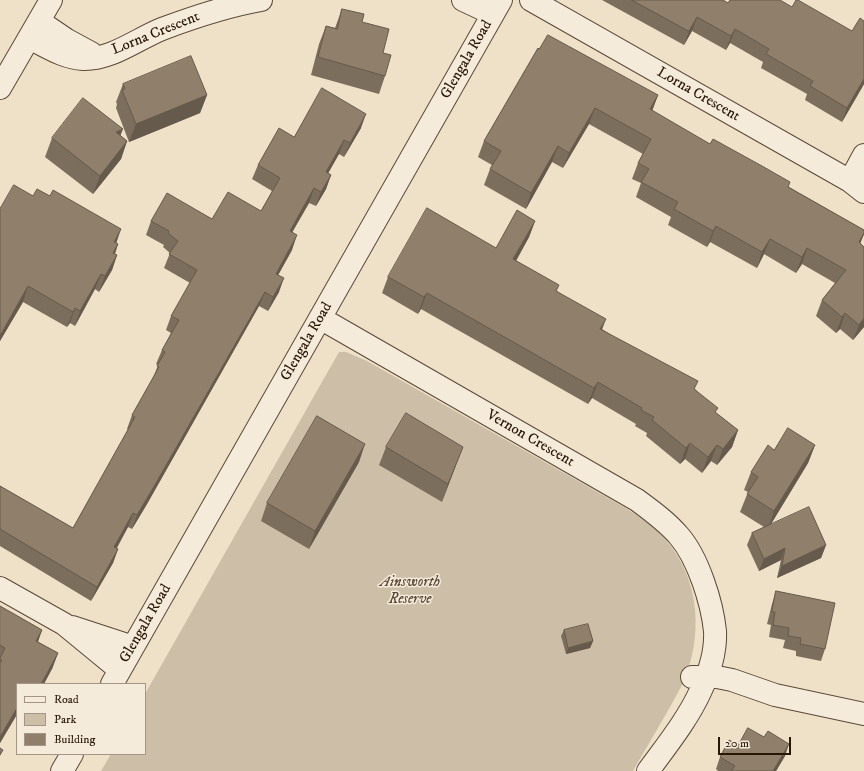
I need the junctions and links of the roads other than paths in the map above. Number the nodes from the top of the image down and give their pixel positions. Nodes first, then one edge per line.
1 (51, 0) edge
2 (261, 0) edge
3 (464, 0) edge
4 (531, 0) edge
5 (497, 7) edge
6 (34, 30) junction
7 (0, 88) edge
8 (864, 155) edge
9 (857, 186) edge
10 (320, 318) junction
11 (0, 588) edge
12 (64, 624) junction
13 (133, 647) junction
14 (116, 677) edge
15 (701, 679) junction
16 (864, 714) edge
17 (71, 755) edge
18 (62, 771) edge
19 (648, 771) edge

1 - 6 street
2 - 6 street, Lorna Crescent
3 - 5 street
4 - 9 street, Lorna Crescent
5 - 10 street, Glengala Road
6 - 7 street
8 - 9 street
10 - 13 street, Glengala Road
10 - 15 street, Vernon Crescent
11 - 12 street
12 - 13 street
12 - 14 street
13 - 14 street, Glengala Road
15 - 16 street
15 - 19 street, Vernon Crescent
17 - 18 street

